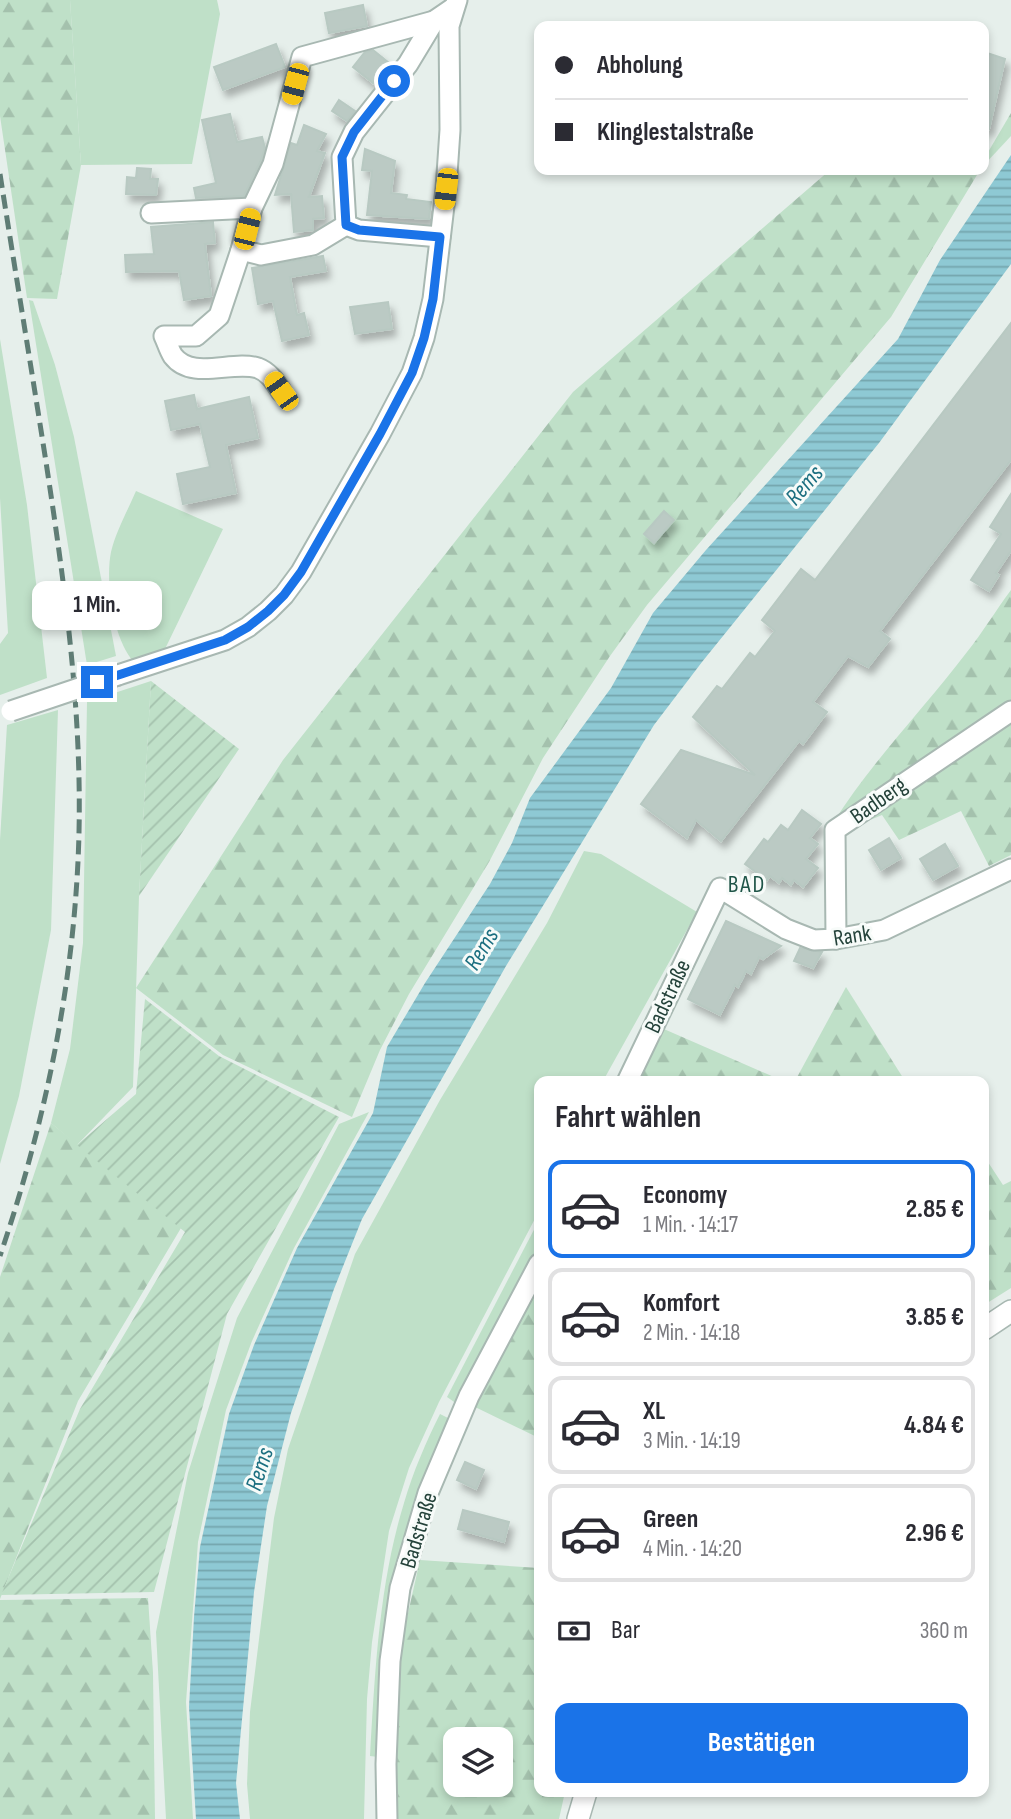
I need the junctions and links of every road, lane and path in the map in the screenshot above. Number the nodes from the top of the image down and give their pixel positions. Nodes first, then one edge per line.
1 (455, 4) edge
2 (434, 21) junction
3 (252, 208) junction
4 (151, 213) dead end
5 (346, 225) junction
6 (440, 237) junction
7 (242, 250) junction
8 (281, 391) dead end
9 (1011, 711) edge
10 (6, 714) edge
11 (1011, 869) edge
12 (708, 911) joint
13 (836, 939) junction
14 (630, 1076) edge
15 (534, 1273) edge
16 (1011, 1311) edge
17 (989, 1326) edge
18 (585, 1797) edge
19 (387, 1819) edge
20 (578, 1819) edge

1 - 2 street
1 - 6 street
2 - 3 street
2 - 5 street
3 - 4 street
3 - 7 street
5 - 6 street
5 - 7 street
6 - 10 street, bridge
7 - 8 street
9 - 13 street, Badberg
11 - 13 street, Rank
12 - 13 street, Rank
12 - 14 street, Badstraße
15 - 19 street, Badstraße
16 - 17 street
18 - 20 street

